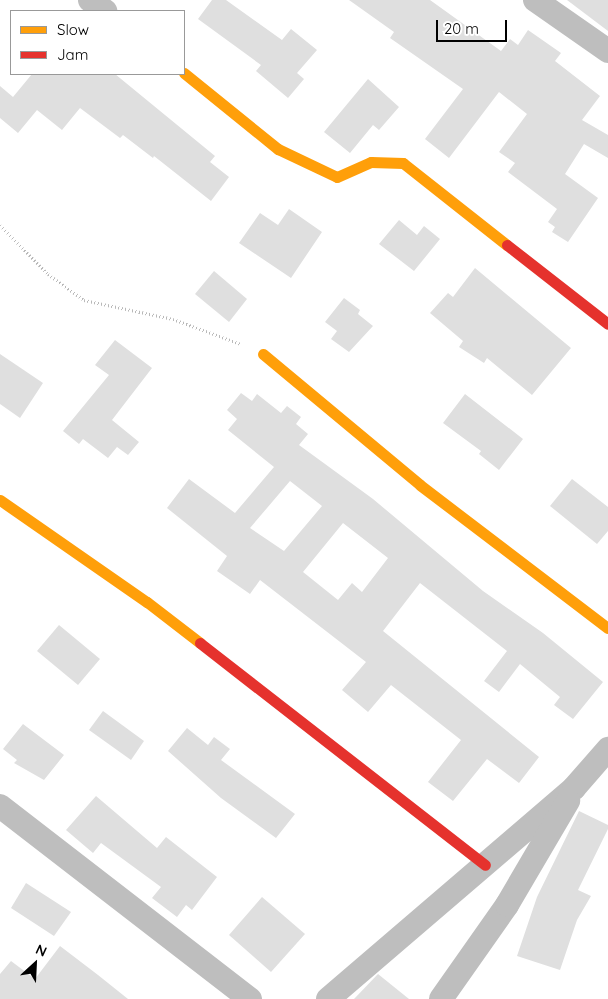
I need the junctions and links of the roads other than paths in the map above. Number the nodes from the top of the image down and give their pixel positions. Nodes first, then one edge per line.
1 (90, 0) edge
2 (535, 0) edge
3 (104, 10) edge
4 (608, 51) edge
5 (185, 75) edge
6 (608, 324) edge
7 (262, 354) road end
8 (0, 500) edge
9 (608, 628) edge
10 (608, 750) edge
11 (574, 788) junction
12 (0, 806) edge
13 (485, 866) junction
14 (250, 999) edge
15 (328, 999) edge
16 (441, 999) edge

1 - 3 street
2 - 4 street
5 - 6 street
7 - 9 street
8 - 13 street
10 - 11 street
11 - 13 street
11 - 16 street
12 - 14 street
13 - 15 street

